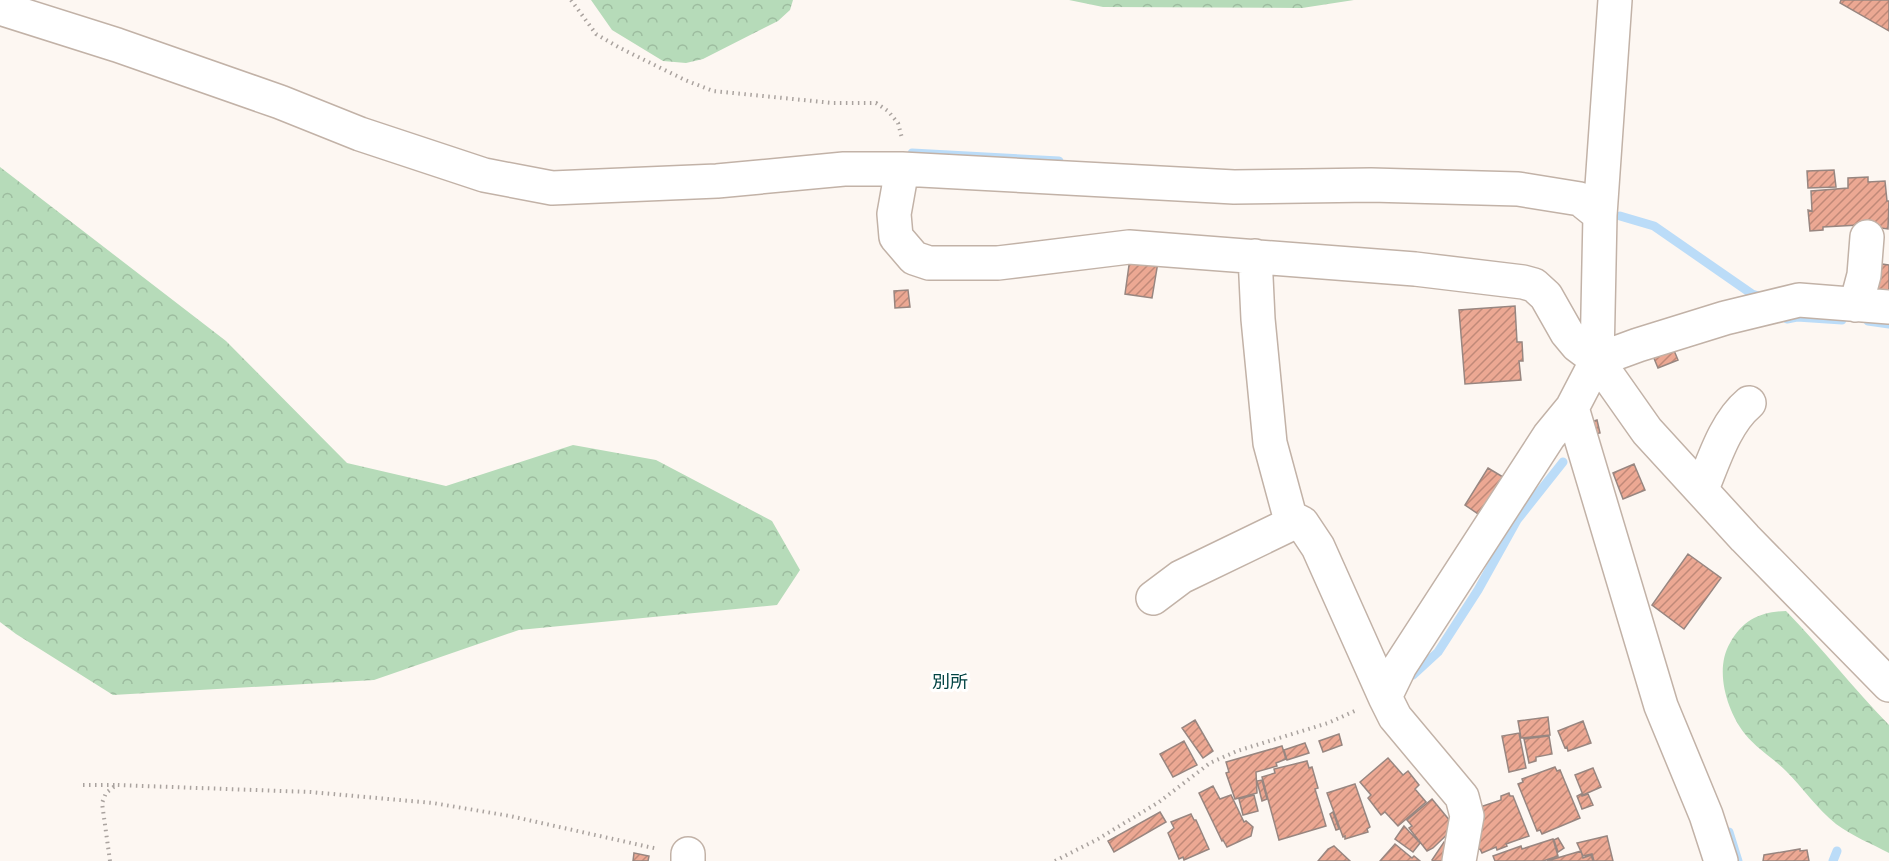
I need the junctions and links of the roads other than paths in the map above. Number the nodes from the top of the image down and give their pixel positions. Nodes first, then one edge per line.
1 (1615, 0) edge
2 (0, 8) edge
3 (902, 169) junction
4 (1600, 215) junction
5 (1867, 237) dead end
6 (1255, 256) junction
7 (1856, 304) junction
8 (1889, 307) edge
9 (1597, 360) junction
10 (1749, 403) dead end
11 (1572, 408) junction
12 (1702, 489) junction
13 (1297, 521) junction
14 (1153, 598) dead end
15 (1889, 685) edge
16 (1390, 707) junction
17 (1459, 861) edge
18 (1720, 861) edge

1 - 4 street
2 - 3 street
3 - 4 street
3 - 6 street
4 - 9 street
5 - 7 street
6 - 9 street
6 - 13 street
7 - 8 street
7 - 9 street
9 - 11 street
9 - 12 street
10 - 12 street
11 - 16 street
11 - 18 street
12 - 15 street
13 - 14 street
13 - 16 street
16 - 17 street

